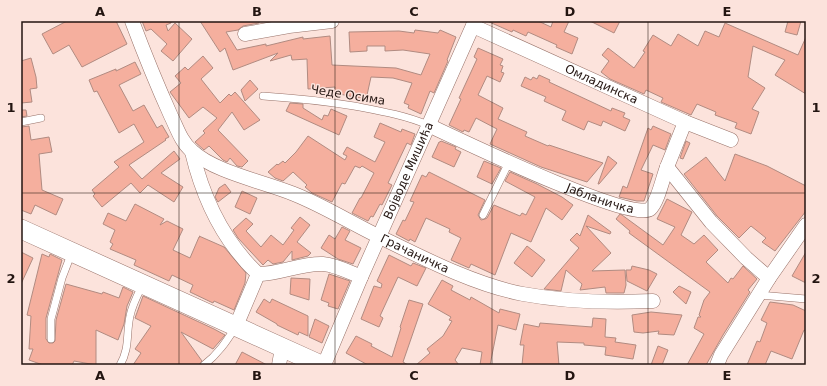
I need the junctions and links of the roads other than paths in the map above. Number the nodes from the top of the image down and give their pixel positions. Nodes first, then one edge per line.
1 (132, 21) edge
2 (332, 21) edge
3 (474, 23) edge
4 (245, 34) dead end
5 (262, 96) dead end
6 (41, 118) dead end
7 (21, 122) edge
8 (685, 122) junction
9 (428, 125) junction
10 (731, 140) dead end
11 (192, 152) junction
12 (509, 162) junction
13 (667, 167) junction
14 (483, 215) dead end
15 (806, 225) edge
16 (21, 229) edge
17 (379, 237) junction
18 (72, 252) junction
19 (258, 274) junction
20 (361, 277) junction
21 (769, 278) junction
22 (143, 284) junction
23 (759, 295) junction
24 (806, 299) edge
25 (653, 300) dead end
26 (236, 326) junction
27 (51, 339) dead end
28 (280, 356) edge
29 (120, 365) edge
30 (204, 365) edge
31 (321, 365) edge
32 (324, 365) edge
33 (718, 365) edge

1 - 11 street, Грачаничка
2 - 4 street
3 - 8 street, Омладинска
3 - 9 street, Војводе Мишића
5 - 9 lane, Чеде Осима
6 - 7 lane
8 - 10 street, Омладинска
8 - 13 street, Јабланичка
9 - 12 street, Јабланичка
9 - 17 street, Војводе Мишића
11 - 17 street, Грачаничка
11 - 19 street, Грачаничка
12 - 13 street, Јабланичка
12 - 14 lane
13 - 21 street
15 - 21 street
16 - 18 main road
17 - 20 street, Војводе Мишића
17 - 25 street, Грачаничка
18 - 22 main road
18 - 27 lane
19 - 20 street
19 - 26 street
20 - 32 street, Војводе Мишића
21 - 23 street
22 - 26 main road
22 - 29 lane
23 - 24 lane
23 - 33 street
26 - 28 main road
26 - 30 lane
28 - 31 main road

